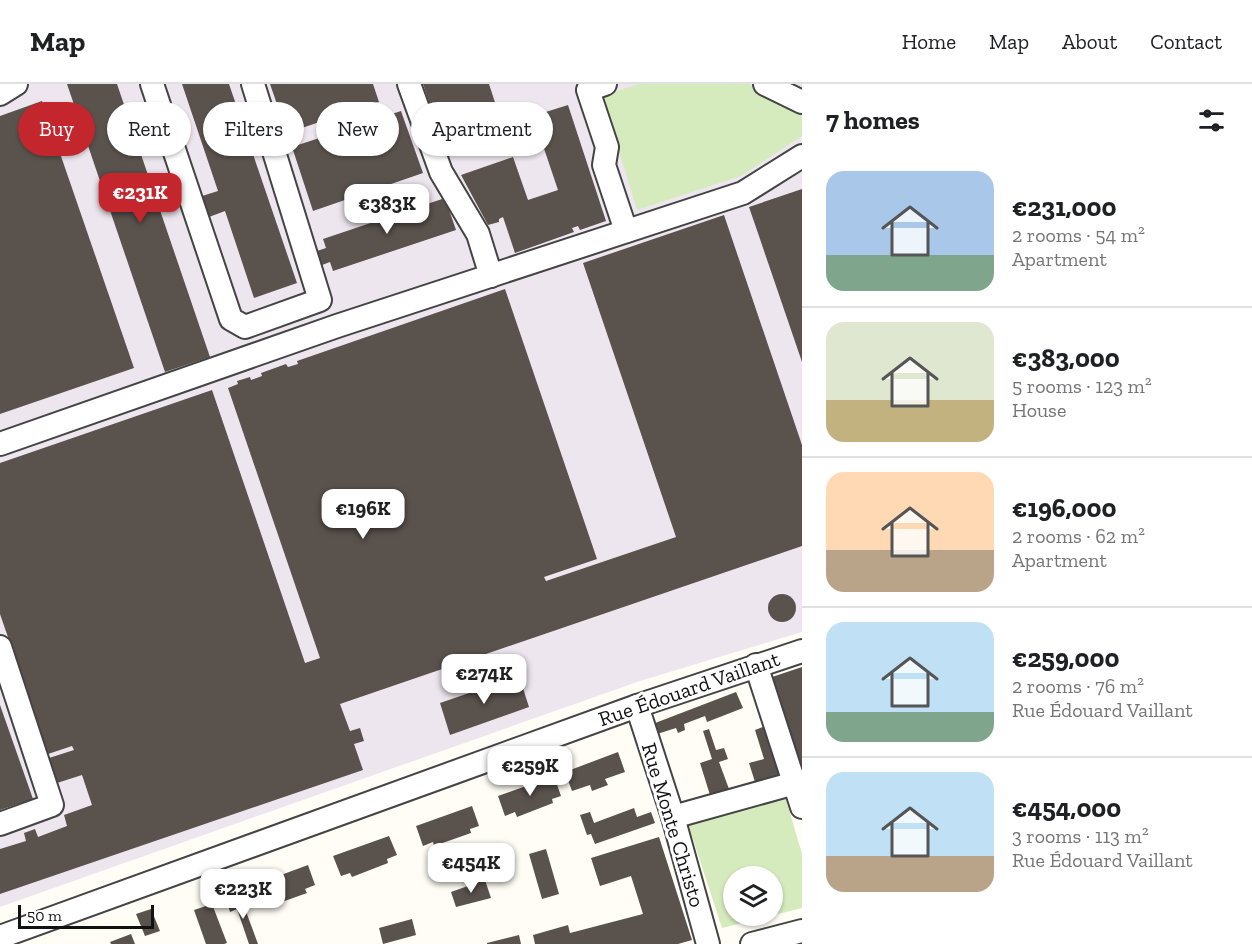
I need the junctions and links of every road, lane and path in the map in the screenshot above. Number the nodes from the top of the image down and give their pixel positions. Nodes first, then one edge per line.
1 (16, 84) edge
2 (152, 84) edge
3 (253, 84) edge
4 (409, 84) edge
5 (605, 84) edge
6 (765, 84) edge
7 (0, 94) edge
8 (802, 102) edge
9 (802, 156) edge
10 (626, 231) junction
11 (491, 276) junction
12 (0, 444) edge
13 (0, 647) edge
14 (802, 651) edge
15 (756, 665) junction
16 (637, 706) junction
17 (798, 782) edge
18 (802, 807) edge
19 (673, 817) junction
20 (0, 824) edge
21 (802, 931) edge
22 (0, 937) edge
23 (708, 944) edge
24 (753, 944) edge

1 - 7 street
2 - 3 street
4 - 11 street
5 - 10 street
6 - 8 street
9 - 10 street
10 - 11 street
11 - 12 street
13 - 20 street
14 - 15 street, Rue Édouard Vaillant
15 - 16 street, Rue Édouard Vaillant
15 - 17 street
16 - 19 street, Rue Monte Christo
16 - 22 street, Rue Édouard Vaillant
17 - 18 street
17 - 19 street
19 - 23 street, Rue Monte Christo
21 - 24 street

